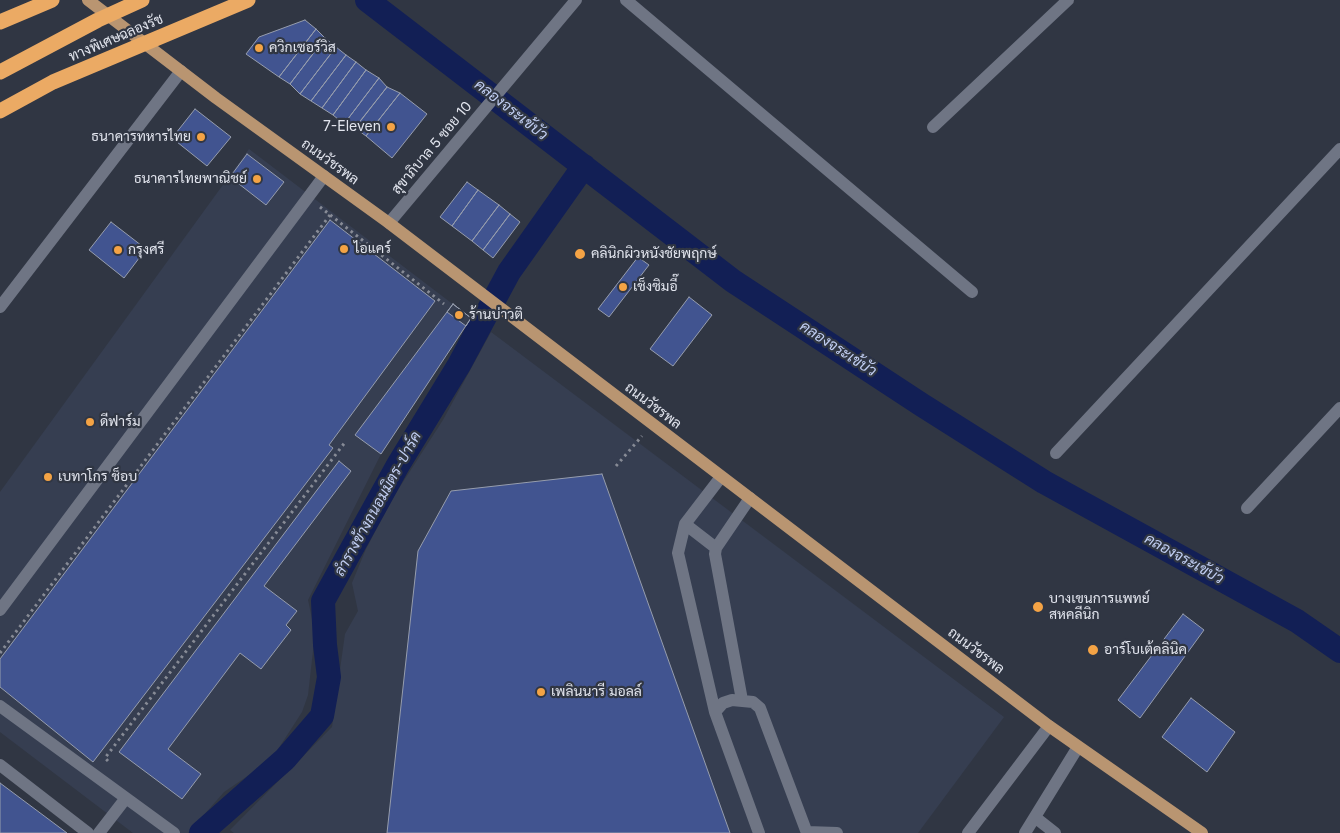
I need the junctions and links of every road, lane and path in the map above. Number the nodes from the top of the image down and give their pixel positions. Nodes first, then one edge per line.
1 (52, 0) edge
2 (88, 0) edge
3 (142, 0) edge
4 (248, 0) edge
5 (576, 0) edge
6 (626, 0) edge
7 (1068, 0) edge
8 (0, 22) edge
9 (181, 70) junction
10 (0, 72) edge
11 (0, 111) edge
12 (933, 127) dead end
13 (1340, 149) edge
14 (324, 176) junction
15 (389, 223) junction
16 (972, 292) dead end
17 (444, 304) dead end
18 (0, 307) edge
19 (1340, 408) edge
20 (652, 424) junction
21 (346, 440) dead end
22 (1056, 453) dead end
23 (616, 466) dead end
24 (721, 477) junction
25 (750, 498) junction
26 (1247, 508) dead end
27 (685, 524) junction
28 (716, 548) junction
29 (0, 610) edge
30 (0, 653) edge
31 (742, 700) junction
32 (0, 706) edge
33 (715, 712) junction
34 (1049, 726) junction
35 (1078, 747) junction
36 (104, 749) dead end
37 (109, 752) junction
38 (0, 764) edge
39 (112, 764) dead end
40 (126, 798) junction
41 (1036, 818) junction
42 (807, 832) edge
43 (88, 833) edge
44 (99, 833) edge
45 (174, 833) edge
46 (760, 833) edge
47 (837, 833) edge
48 (968, 833) edge
49 (1025, 833) edge
50 (1055, 833) edge
51 (1202, 833) edge

1 - 8 highway
2 - 9 main road, ถนนวัชรพล
3 - 10 highway, ทางพิเศษฉลองรัช
4 - 11 highway, ทางพิเศษฉลองรัช
5 - 15 street, สุขาภิบาล 5 ซอย 10
6 - 16 street
7 - 12 street
9 - 14 main road, ถนนวัชรพล
9 - 18 street
13 - 22 street
14 - 15 main road, ถนนวัชรพล
14 - 29 street
15 - 20 main road, ถนนวัชรพล
17 - 30 path
19 - 26 street
20 - 23 path
20 - 24 main road, ถนนวัชรพล
21 - 37 path
24 - 25 main road, ถนนวัชรพล
24 - 27 street
25 - 28 street
25 - 34 main road, ถนนวัชรพล
27 - 28 street
27 - 33 street
28 - 31 street
31 - 33 street
31 - 42 street
32 - 40 street
33 - 46 street
34 - 35 main road, ถนนวัชรพล
34 - 48 street
35 - 41 street
35 - 51 main road, ถนนวัชรพล
36 - 37 path
37 - 39 path
38 - 43 street
40 - 44 street
40 - 45 street
41 - 49 street
41 - 50 street
42 - 47 street

